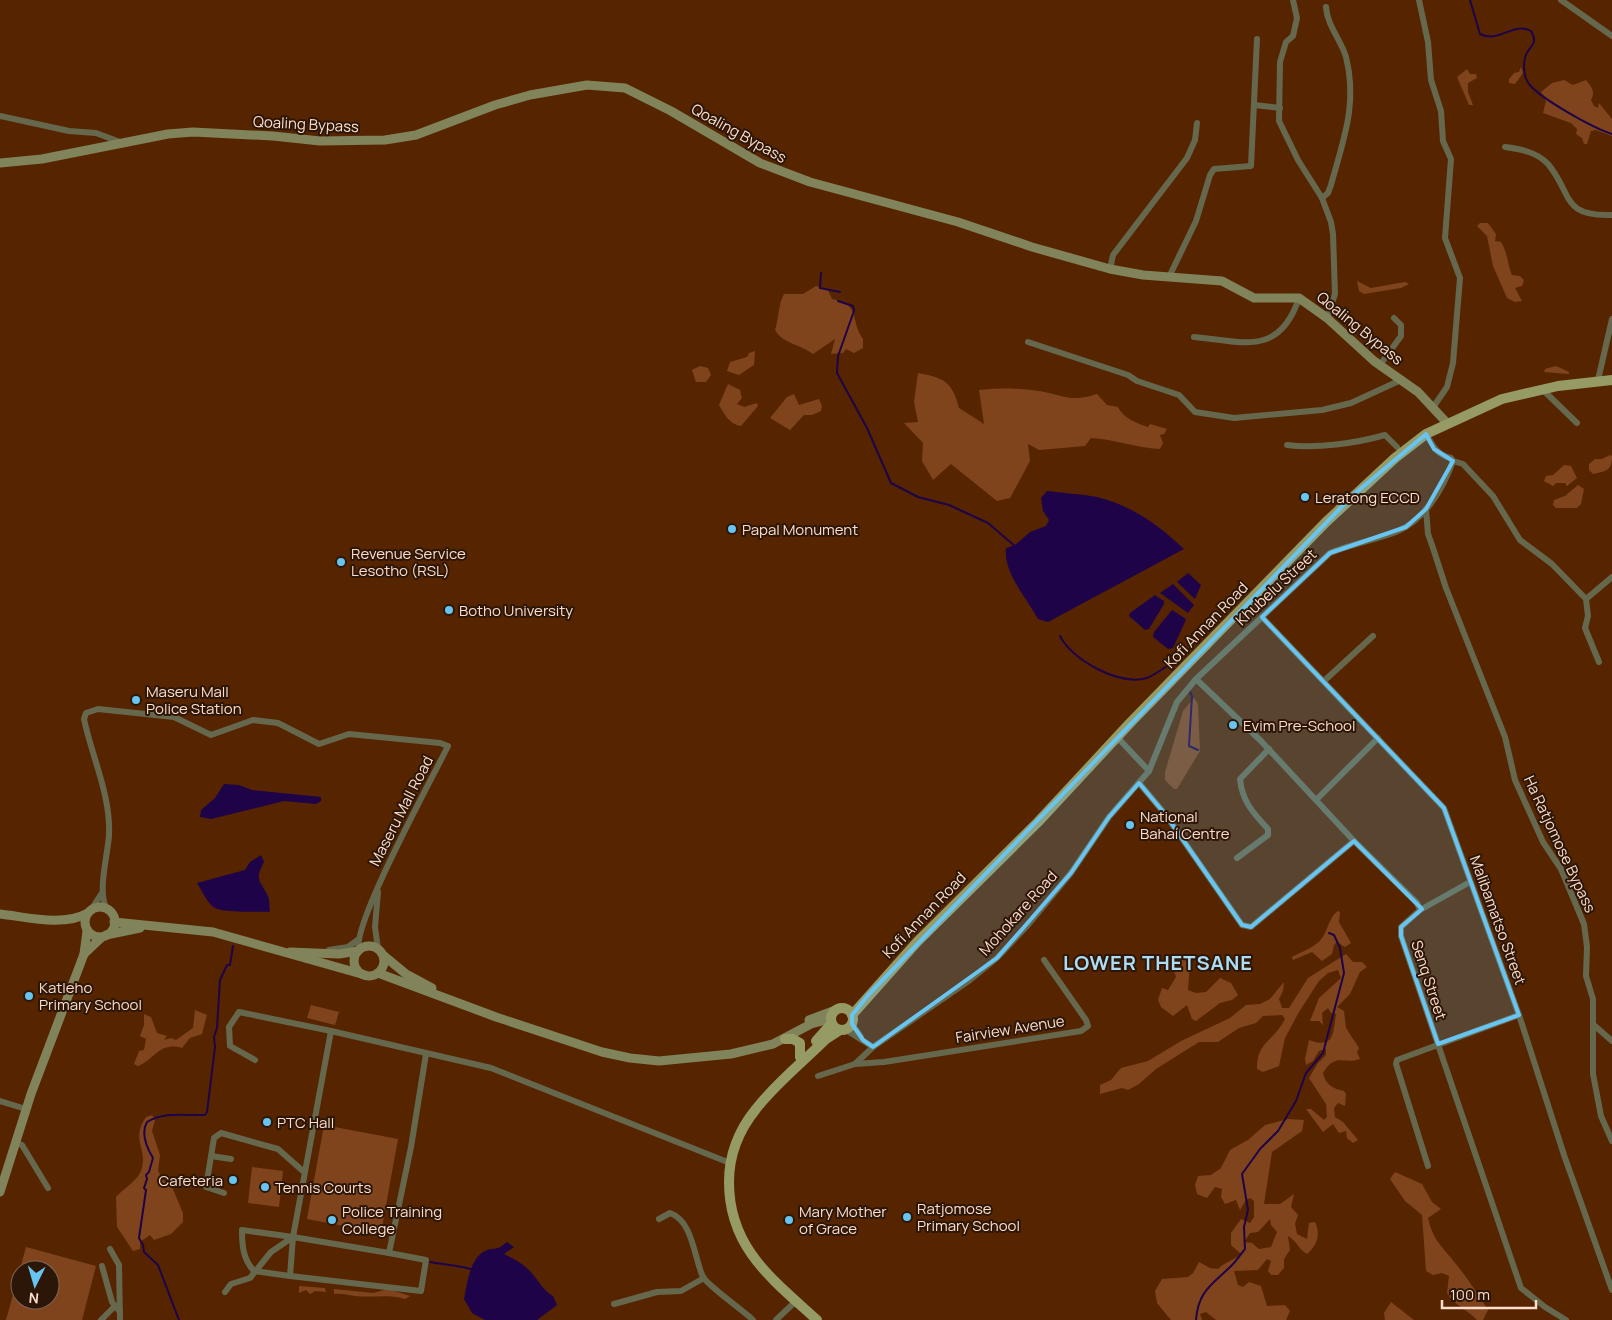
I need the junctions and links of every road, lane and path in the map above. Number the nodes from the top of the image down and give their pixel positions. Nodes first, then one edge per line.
1 (1293, 0) edge
2 (1419, 0) edge
3 (1561, 0) edge
4 (1326, 7) dead end
5 (1612, 36) edge
6 (1257, 39) dead end
7 (1254, 105) junction
8 (1280, 108) junction
9 (0, 116) edge
10 (1197, 123) dead end
11 (123, 144) junction
12 (1505, 147) dead end
13 (0, 163) edge
14 (1322, 198) junction
15 (1612, 215) edge
16 (1110, 269) junction
17 (1169, 276) junction
18 (1299, 298) junction
19 (1327, 318) junction
20 (1394, 318) dead end
21 (1612, 318) edge
22 (1194, 337) dead end
23 (1028, 342) dead end
24 (1380, 365) junction
25 (1402, 380) junction
26 (1598, 380) junction
27 (1612, 380) edge
28 (1542, 389) junction
29 (1434, 406) junction
30 (1447, 423) junction
31 (1577, 423) dead end
32 (1426, 434) junction
33 (1287, 445) dead end
34 (1397, 447) dead end
35 (1453, 461) junction
36 (1426, 509) junction
37 (1612, 577) edge
38 (1586, 599) junction
39 (1262, 617) junction
40 (1373, 636) dead end
41 (1599, 662) dead end
42 (1196, 679) junction
43 (1324, 681) junction
44 (1117, 737) junction
45 (1378, 738) junction
46 (1269, 749) junction
47 (1149, 770) junction
48 (1138, 784) junction
49 (1316, 800) junction
50 (1354, 841) junction
51 (1237, 858) dead end
52 (382, 879) junction
53 (1470, 882) junction
54 (103, 892) junction
55 (108, 910) junction
56 (1420, 910) junction
57 (89, 912) junction
58 (0, 914) edge
59 (65, 920) junction
60 (114, 922) junction
61 (150, 926) junction
62 (87, 930) junction
63 (103, 936) junction
64 (359, 939) junction
65 (268, 949) junction
66 (359, 951) junction
67 (380, 952) junction
68 (319, 953) junction
69 (84, 954) junction
70 (1044, 960) dead end
71 (378, 973) junction
72 (365, 975) junction
73 (486, 1014) junction
74 (1519, 1015) junction
75 (841, 1020) junction
76 (1594, 1026) junction
77 (331, 1031) junction
78 (785, 1039) junction
79 (1612, 1041) edge
80 (1438, 1044) junction
81 (873, 1047) junction
82 (426, 1054) junction
83 (718, 1054) junction
84 (800, 1056) junction
85 (255, 1060) dead end
86 (855, 1064) junction
87 (818, 1076) dead end
88 (781, 1082) junction
89 (0, 1101) edge
90 (26, 1109) junction
91 (1612, 1141) edge
92 (16, 1143) junction
93 (211, 1156) junction
94 (231, 1159) dead end
95 (730, 1163) junction
96 (1428, 1166) dead end
97 (304, 1172) junction
98 (48, 1188) dead end
99 (0, 1192) edge
100 (224, 1193) dead end
101 (659, 1219) dead end
102 (293, 1237) junction
103 (110, 1249) dead end
104 (389, 1253) junction
105 (102, 1266) dead end
106 (254, 1271) junction
107 (290, 1276) junction
108 (704, 1278) junction
109 (1612, 1290) edge
110 (225, 1292) dead end
111 (796, 1301) junction
112 (614, 1304) dead end
113 (114, 1307) junction
114 (120, 1312) junction
115 (101, 1320) edge
116 (120, 1320) edge
117 (753, 1320) edge
118 (776, 1320) edge
119 (817, 1320) edge
120 (1566, 1320) edge

1 - 8 street
2 - 29 street
3 - 5 street
4 - 14 street
6 - 7 street
7 - 8 street
7 - 17 street
8 - 14 street
9 - 11 street
10 - 16 street
11 - 13 main road, Qoaling Bypass
11 - 16 main road, Qoaling Bypass
12 - 15 street
14 - 19 street
16 - 17 main road, Qoaling Bypass
17 - 18 main road, Qoaling Bypass
18 - 19 main road, Qoaling Bypass
18 - 22 street
19 - 24 main road, Qoaling Bypass
20 - 24 street
21 - 26 street
23 - 25 street
24 - 25 main road, Qoaling Bypass
25 - 29 main road, Qoaling Bypass
26 - 27 main road, Kofi Annan Road
26 - 28 main road, Kofi Annan Road
28 - 30 main road, Kofi Annan Road
28 - 31 street
29 - 30 main road, Qoaling Bypass
30 - 32 main road, Kofi Annan Road
32 - 35 street
32 - 44 main road, Kofi Annan Road
33 - 34 street
35 - 36 street, Khubelu Street
35 - 38 street
36 - 39 street, Khubelu Street
36 - 76 street, Ha Ratjomose Bypass
37 - 38 street
38 - 41 street
39 - 42 street, Khubelu Street
39 - 43 street, Malibamatso Street
40 - 43 street
42 - 46 street
42 - 47 street, Khubelu Street
43 - 45 street, Malibamatso Street
44 - 47 street
44 - 75 main road, Kofi Annan Road
45 - 49 street
45 - 53 street, Malibamatso Street
46 - 49 street
46 - 51 street
47 - 48 street, Mohokare Road
48 - 50 street
48 - 81 street, Mohokare Road
49 - 50 street
50 - 56 street
52 - 54 street, Maseru Mall Road
52 - 64 street, Maseru Mall Road
52 - 67 street, Maseru Mall Road
53 - 56 street, Senq Street
53 - 74 street, Malibamatso Street
54 - 55 street, Maseru Mall Road
54 - 57 street, Maseru Mall Road
55 - 57 main road
55 - 60 main road
56 - 80 street, Senq Street
57 - 59 main road
57 - 62 main road
58 - 59 main road
59 - 62 main road
60 - 61 main road
60 - 63 main road
61 - 63 main road
61 - 65 main road
62 - 63 main road
62 - 69 main road
63 - 69 main road
64 - 66 street, Maseru Mall Road
64 - 68 street
65 - 68 main road
65 - 72 main road
66 - 67 main road
66 - 68 main road
66 - 72 main road
67 - 71 main road
67 - 73 main road
69 - 90 main road
70 - 86 street, Fairview Avenue
71 - 72 main road
71 - 73 main road
73 - 83 main road
74 - 80 street
74 - 109 street, Malibamatso Street
75 - 78 main road
75 - 81 street
75 - 83 main road
75 - 84 main road, Kofi Annan Road
75 - 88 main road, Kofi Annan Road
76 - 79 street
76 - 91 street, Ha Ratjomose Bypass
77 - 82 street
77 - 85 street
77 - 97 street
78 - 83 main road
78 - 84 main road
80 - 96 street
80 - 120 street, Senq Street
81 - 86 street, Mohokare Road
82 - 95 street
82 - 104 street
84 - 88 main road, Kofi Annan Road
86 - 87 street
88 - 95 main road, Kofi Annan Road
89 - 90 street
90 - 92 main road
92 - 98 street
92 - 99 main road
93 - 94 street
93 - 97 street
93 - 100 street
95 - 111 main road, Kofi Annan Road
97 - 102 street
101 - 108 street
102 - 104 street
102 - 106 street
102 - 106 street
102 - 107 street
103 - 114 street
104 - 107 street
105 - 113 street
106 - 107 street
106 - 110 street
108 - 112 street
108 - 117 street
111 - 118 street
111 - 119 main road, Kofi Annan Road
113 - 114 street
113 - 115 street
114 - 116 street

